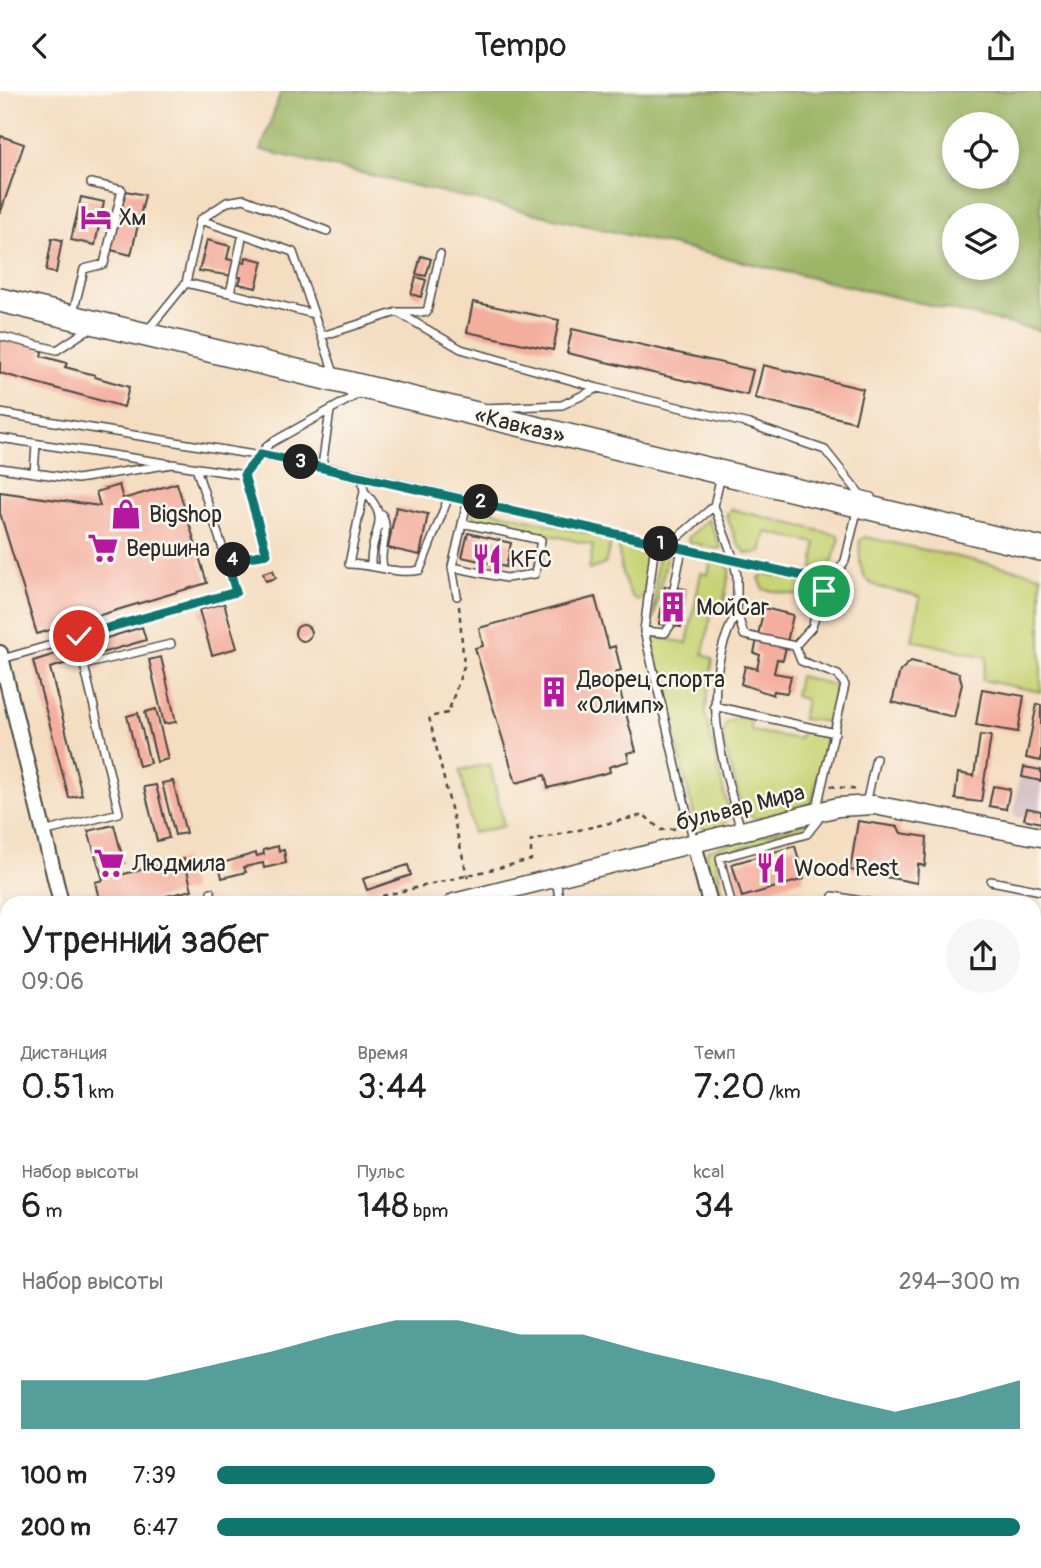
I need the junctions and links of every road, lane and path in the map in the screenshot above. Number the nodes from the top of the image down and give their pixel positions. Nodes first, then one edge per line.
1 (91, 183) dead end
2 (200, 220) junction
3 (327, 231) dead end
4 (243, 234) junction
5 (440, 254) dead end
6 (186, 283) junction
7 (230, 293) junction
8 (0, 300) edge
9 (397, 312) junction
10 (314, 314) junction
11 (72, 317) junction
12 (98, 323) junction
13 (144, 334) junction
14 (0, 336) edge
15 (322, 336) junction
16 (337, 380) junction
17 (369, 388) junction
18 (598, 388) junction
19 (330, 411) junction
20 (467, 411) junction
21 (0, 413) edge
22 (0, 438) edge
23 (36, 444) junction
24 (261, 454) junction
25 (173, 464) junction
26 (322, 466) junction
27 (0, 468) edge
28 (196, 468) junction
29 (34, 473) junction
30 (244, 475) junction
31 (362, 475) junction
32 (721, 475) junction
33 (364, 491) junction
34 (449, 496) junction
35 (468, 499) junction
36 (714, 506) junction
37 (379, 507) junction
38 (858, 507) junction
39 (900, 516) junction
40 (463, 523) junction
41 (654, 543) junction
42 (668, 546) junction
43 (682, 549) junction
44 (1041, 549) edge
45 (734, 560) junction
46 (227, 561) junction
47 (371, 564) junction
48 (383, 567) junction
49 (452, 567) junction
50 (830, 582) junction
51 (674, 588) dead end
52 (457, 596) joint
53 (737, 612) junction
54 (670, 626) dead end
55 (644, 631) junction
56 (172, 644) dead end
57 (795, 646) junction
58 (1, 656) edge
59 (714, 706) junction
60 (835, 733) junction
61 (876, 758) dead end
62 (823, 790) junction
63 (867, 798) junction
64 (816, 813) junction
65 (741, 831) junction
66 (43, 832) junction
67 (692, 835) junction
68 (1041, 837) edge
69 (466, 875) junction
70 (556, 879) junction
71 (991, 881) dead end
72 (1041, 891) edge
73 (211, 892) dead end
74 (59, 896) edge
75 (211, 896) edge
76 (381, 896) edge
77 (472, 896) edge
78 (482, 896) edge
79 (560, 896) edge
80 (708, 896) edge
81 (729, 896) edge

1 - 11 lane
2 - 3 lane
2 - 4 lane
2 - 6 lane
4 - 7 lane
4 - 10 lane
5 - 9 lane
6 - 7 lane
6 - 13 lane
7 - 10 lane
8 - 11 highway, «Кавказ»
9 - 15 lane
9 - 18 lane
10 - 15 lane
11 - 12 highway, «Кавказ»
12 - 13 highway, «Кавказ»
12 - 14 lane
13 - 16 highway, «Кавказ»
15 - 16 lane
16 - 17 highway, «Кавказ»
17 - 19 lane
17 - 20 highway, «Кавказ»
18 - 20 lane
18 - 39 lane
19 - 24 lane
19 - 26 lane
20 - 32 highway, «Кавказ»
21 - 24 lane
22 - 23 lane
23 - 25 lane
23 - 29 lane
24 - 26 lane
24 - 30 lane
25 - 28 lane
25 - 29 lane
26 - 31 lane
27 - 29 lane
28 - 30 lane
28 - 46 lane
30 - 46 lane
31 - 33 lane
31 - 34 lane
32 - 36 lane
32 - 38 highway, «Кавказ»
33 - 37 lane
33 - 47 lane
34 - 35 lane
34 - 48 lane
35 - 40 lane
35 - 41 lane
36 - 42 lane
36 - 45 lane
37 - 47 lane
37 - 48 lane
38 - 39 highway, «Кавказ»
38 - 50 lane
39 - 44 highway, «Кавказ»
40 - 49 lane
40 - 49 lane
41 - 42 lane
41 - 55 lane
42 - 43 lane
43 - 45 lane
43 - 51 lane
45 - 50 lane
45 - 53 lane
46 - 58 lane
47 - 48 lane
49 - 52 lane
50 - 57 lane
52 - 69 path
53 - 57 lane
53 - 59 lane
54 - 55 lane
55 - 67 lane
56 - 66 lane
57 - 60 lane
58 - 66 street
59 - 60 lane
59 - 65 lane
60 - 62 lane
61 - 63 lane
62 - 63 path
62 - 64 lane
63 - 64 street, бульвар Мира
63 - 68 street, бульвар Мира
64 - 65 street, бульвар Мира
64 - 81 lane
65 - 67 street, бульвар Мира
66 - 74 street
67 - 69 path
67 - 70 street, бульвар Мира
67 - 80 street
69 - 76 path
69 - 77 path
70 - 78 street, бульвар Мира
70 - 79 lane
71 - 72 lane
73 - 75 lane

